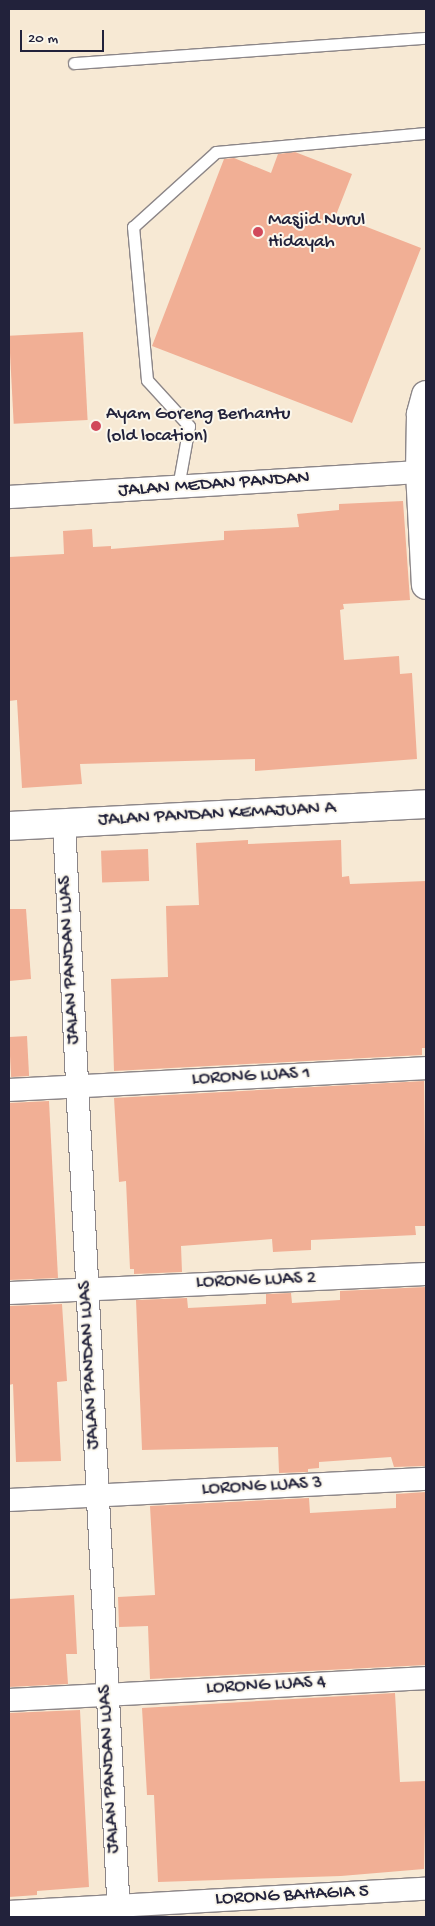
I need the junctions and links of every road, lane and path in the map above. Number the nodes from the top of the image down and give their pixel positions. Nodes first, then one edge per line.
1 (426, 38) edge
2 (74, 63) dead end
3 (426, 133) edge
4 (426, 395) edge
5 (420, 472) junction
6 (178, 487) junction
7 (9, 497) edge
8 (426, 585) edge
9 (426, 804) edge
10 (64, 823) junction
11 (9, 826) edge
12 (426, 1068) edge
13 (76, 1085) junction
14 (9, 1090) edge
15 (426, 1274) edge
16 (86, 1288) junction
17 (9, 1293) edge
18 (426, 1479) edge
19 (97, 1495) junction
20 (9, 1500) edge
21 (426, 1678) edge
22 (106, 1694) junction
23 (9, 1700) edge
24 (426, 1889) edge
25 (9, 1912) edge
26 (118, 1912) edge

1 - 2 lane
3 - 6 lane
4 - 5 street
5 - 6 street, JALAN MEDAN PANDAN
5 - 8 street
6 - 7 street, JALAN MEDAN PANDAN
9 - 10 street, JALAN PANDAN KEMAJUAN A
10 - 11 street, JALAN PANDAN KEMAJUAN A
10 - 13 street, JALAN PANDAN LUAS
12 - 13 street, LORONG LUAS 1
13 - 14 street, LORONG LUAS 1
13 - 16 street, JALAN PANDAN LUAS
15 - 16 street, LORONG LUAS 2
16 - 17 street, LORONG LUAS 2
16 - 19 street, JALAN PANDAN LUAS
18 - 19 street, LORONG LUAS 3
19 - 20 street, LORONG LUAS 3
19 - 22 street, JALAN PANDAN LUAS
21 - 22 street, LORONG LUAS 4
22 - 23 street, LORONG LUAS 4
22 - 26 street, JALAN PANDAN LUAS
24 - 26 street, LORONG BAHAGIA 5
25 - 26 street, LORONG BAHAGIA 5

